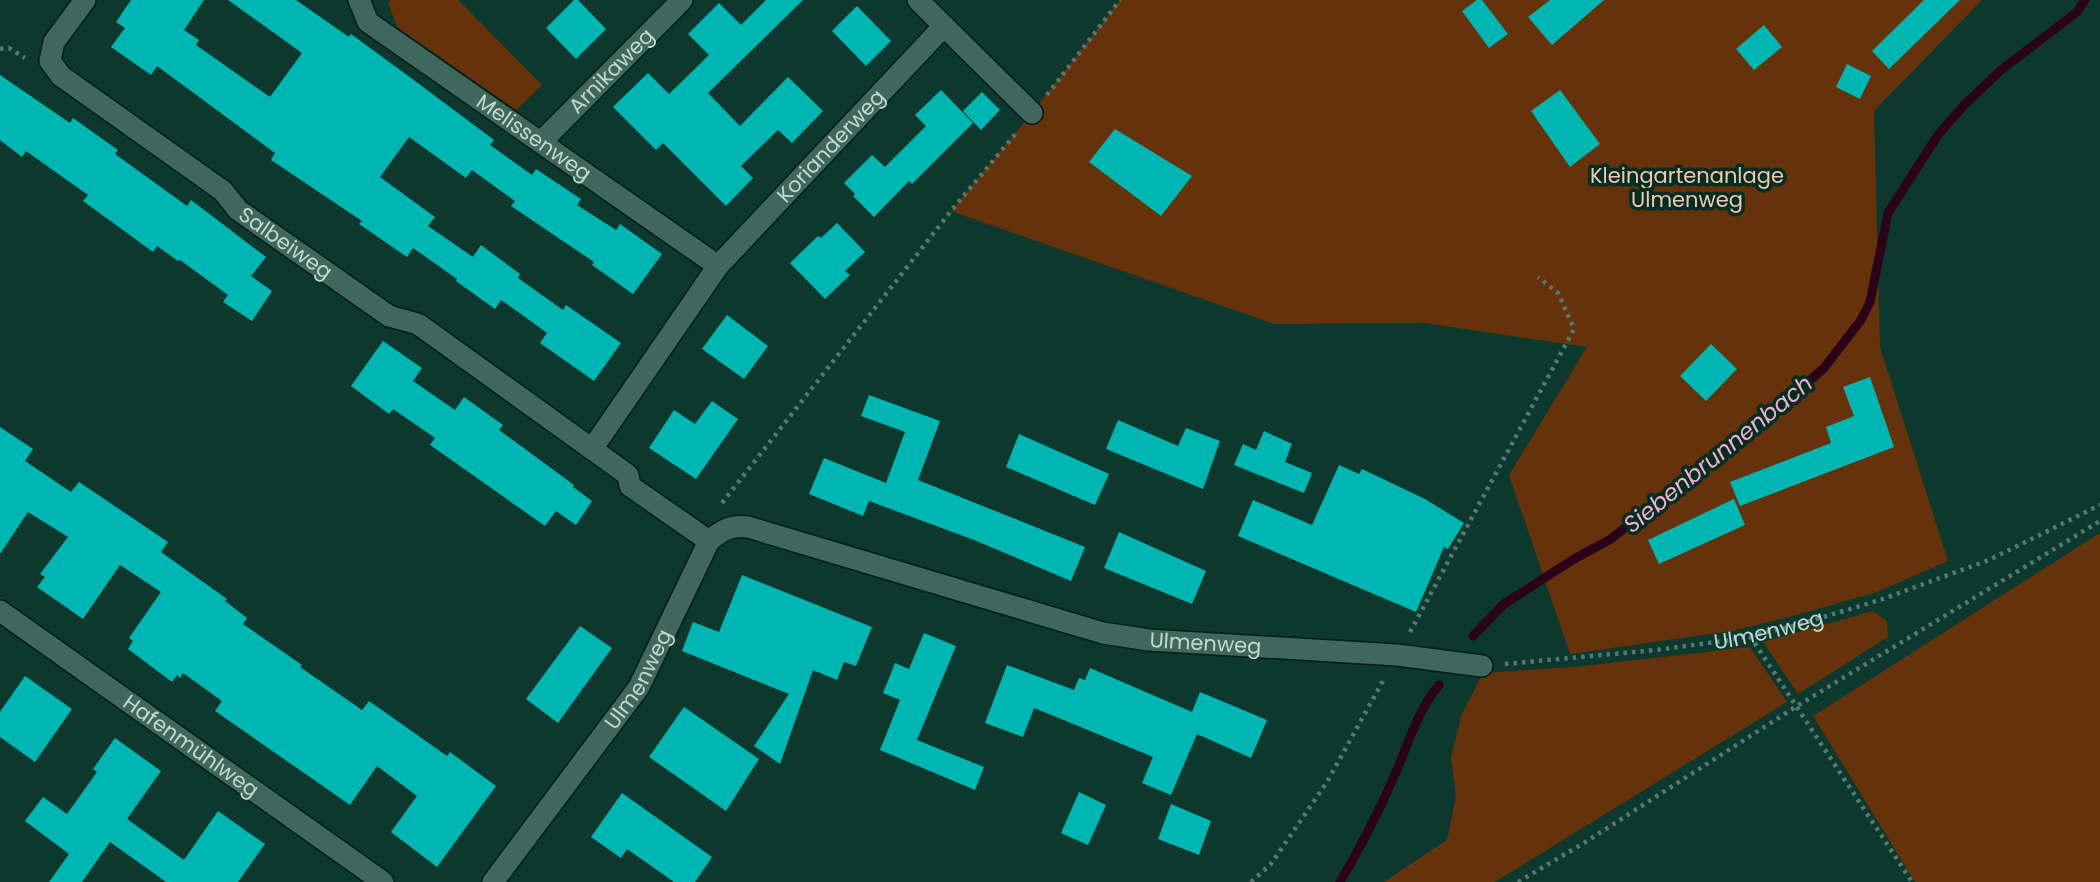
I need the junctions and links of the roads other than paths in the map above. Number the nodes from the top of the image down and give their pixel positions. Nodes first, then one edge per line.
1 (85, 0) edge
2 (359, 0) edge
3 (682, 0) edge
4 (918, 0) edge
5 (944, 26) junction
6 (1032, 113) road end
7 (541, 142) junction
8 (718, 267) junction
9 (592, 449) junction
10 (715, 536) junction
11 (0, 611) edge
12 (1482, 666) road end
13 (383, 882) edge
14 (493, 882) edge

1 - 9 street, Salbeiweg
2 - 7 street, Melissenweg
3 - 7 street, Arnikaweg
4 - 5 street
5 - 6 street
5 - 8 street, Korianderweg
7 - 8 street, Melissenweg
8 - 9 street
9 - 10 street, Salbeiweg
10 - 12 street, Ulmenweg
10 - 14 street, Ulmenweg
11 - 13 street, Hafenmühlweg

